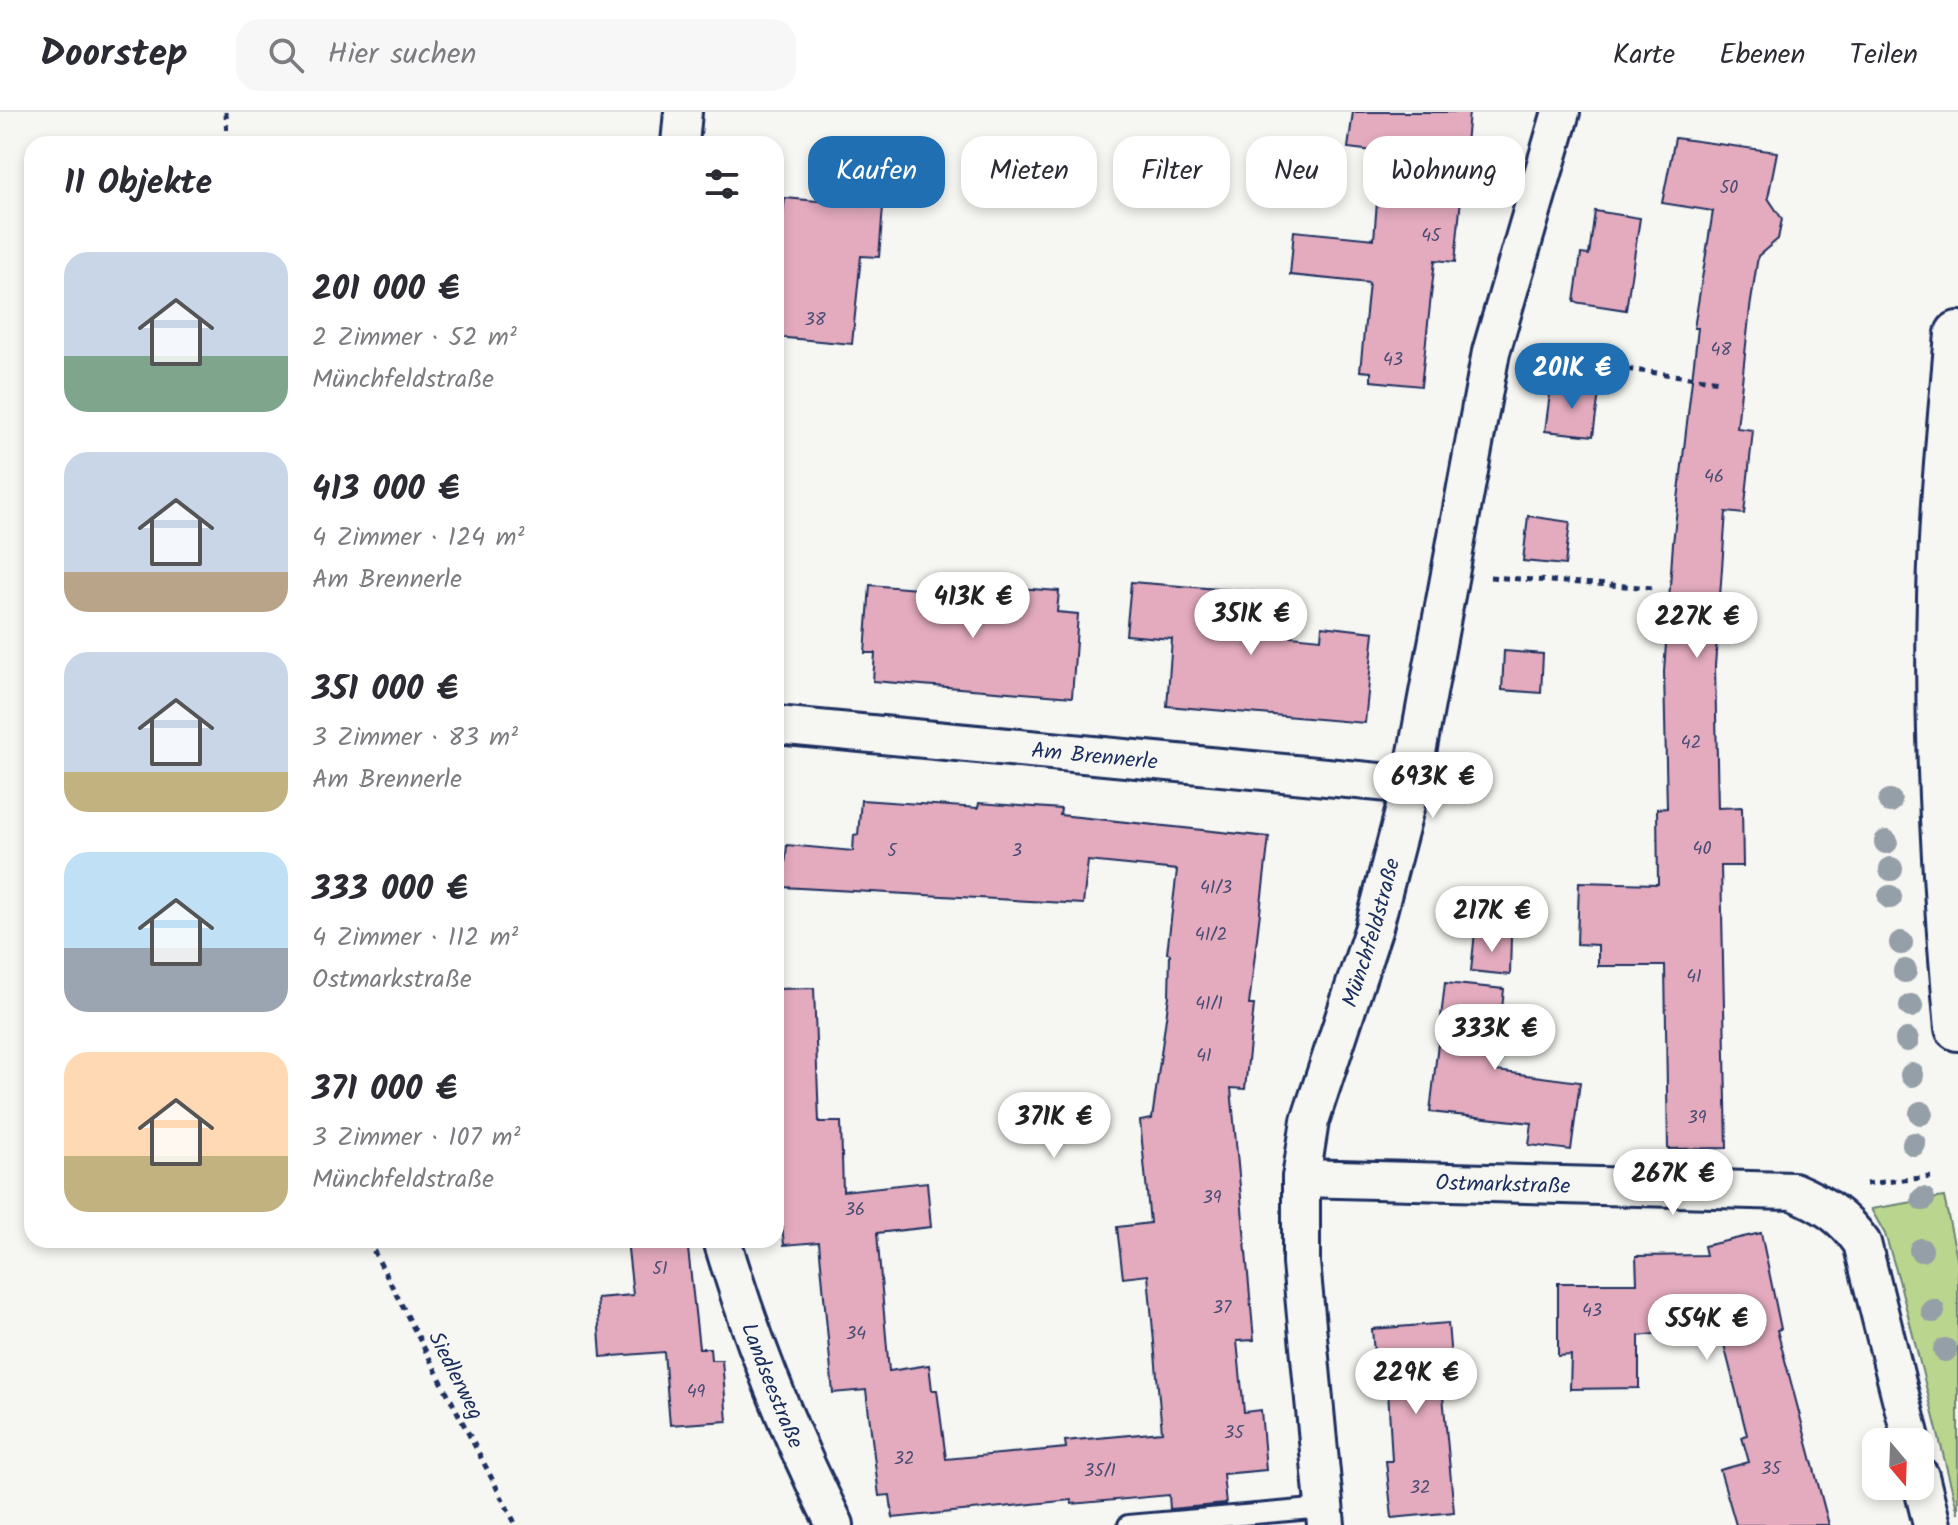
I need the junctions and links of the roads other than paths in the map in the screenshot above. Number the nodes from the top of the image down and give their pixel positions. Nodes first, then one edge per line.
1 (683, 112) edge
2 (1561, 112) edge
3 (681, 136) edge
4 (1958, 334) edge
5 (784, 726) edge
6 (1411, 785) junction
7 (1958, 1028) edge
8 (1301, 1178) junction
9 (724, 1248) edge
10 (1908, 1428) edge
11 (1926, 1500) edge
12 (1325, 1516) edge
13 (835, 1525) edge
14 (1128, 1525) edge
15 (1932, 1525) edge

1 - 3 street
2 - 6 street, Münchfeldstraße
4 - 7 main road
5 - 6 street, Am Brennerle
6 - 8 street, Münchfeldstraße
8 - 10 street, Ostmarkstraße
8 - 12 street, Münchfeldstraße
9 - 13 street, Landseestraße
11 - 15 street
12 - 14 lane

